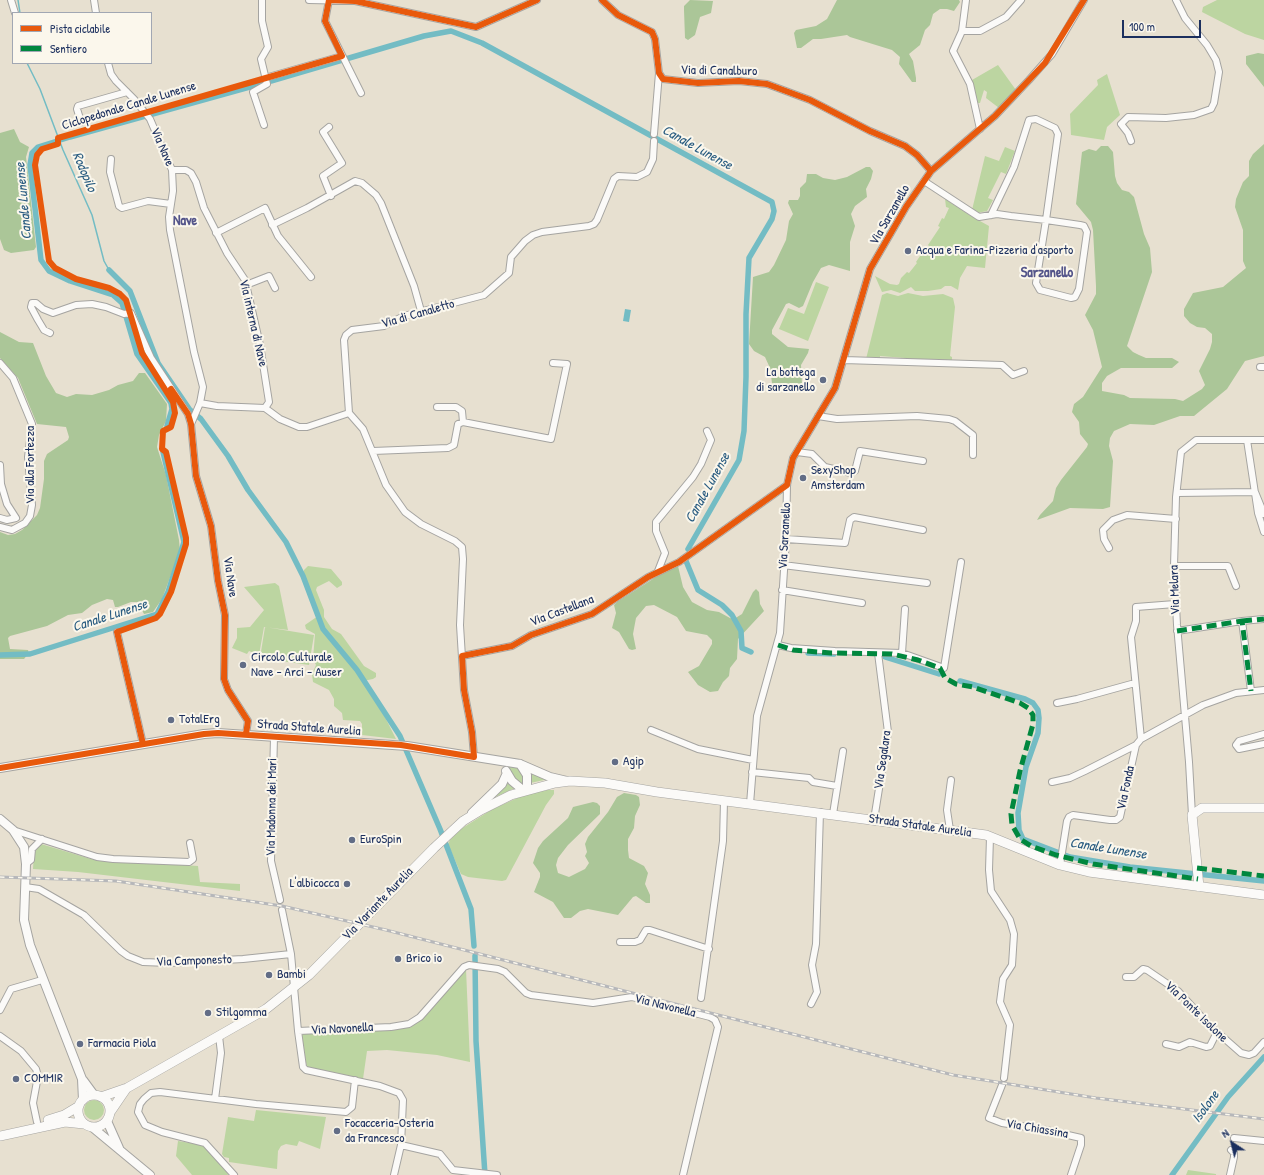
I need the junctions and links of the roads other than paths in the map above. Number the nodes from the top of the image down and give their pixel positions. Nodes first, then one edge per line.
1 (11, 0) edge
2 (94, 0) edge
3 (262, 0) edge
4 (309, 0) edge
5 (329, 0) edge
6 (537, 0) edge
7 (602, 0) edge
8 (966, 0) edge
9 (1021, 0) edge
10 (1084, 0) edge
11 (1176, 0) edge
12 (381, 3) edge
13 (15, 12) edge
14 (96, 12) edge
15 (962, 31) junction
16 (342, 56) junction
17 (108, 64) edge
18 (659, 74) junction
19 (265, 78) junction
20 (127, 92) junction
21 (361, 93) dead end
22 (81, 122) dead end
23 (264, 125) dead end
24 (329, 127) dead end
25 (980, 129) junction
26 (654, 134) dead end
27 (654, 141) dead end
28 (1131, 141) dead end
29 (111, 159) dead end
30 (172, 170) junction
31 (931, 172) junction
32 (924, 181) junction
33 (331, 196) junction
34 (171, 204) junction
35 (991, 215) junction
36 (1046, 220) junction
37 (272, 225) junction
38 (216, 233) junction
39 (311, 277) dead end
40 (246, 285) junction
41 (275, 288) dead end
42 (421, 311) junction
43 (50, 333) dead end
44 (844, 360) junction
45 (0, 363) edge
46 (553, 363) dead end
47 (1024, 371) dead end
48 (200, 402) junction
49 (437, 407) dead end
50 (265, 408) junction
51 (349, 413) junction
52 (818, 416) junction
53 (193, 422) junction
54 (463, 422) junction
55 (707, 431) dead end
56 (1247, 440) junction
57 (1264, 440) edge
58 (372, 450) junction
59 (797, 452) junction
60 (973, 455) dead end
61 (923, 461) dead end
62 (0, 465) edge
63 (786, 485) junction
64 (1255, 492) junction
65 (1177, 494) junction
66 (1264, 514) edge
67 (0, 518) edge
68 (1176, 519) junction
69 (0, 527) edge
70 (924, 530) dead end
71 (1264, 532) edge
72 (786, 539) junction
73 (1109, 548) dead end
74 (961, 562) dead end
75 (783, 565) junction
76 (1174, 566) junction
77 (658, 572) junction
78 (927, 583) dead end
79 (1236, 586) dead end
80 (782, 590) junction
81 (862, 603) dead end
82 (1175, 604) junction
83 (905, 609) dead end
84 (1264, 619) edge
85 (1242, 621) junction
86 (1177, 631) junction
87 (117, 632) dead end
88 (778, 645) junction
89 (878, 653) junction
90 (902, 654) junction
91 (462, 656) junction
92 (1134, 684) junction
93 (1264, 690) edge
94 (1251, 691) junction
95 (1057, 702) dead end
96 (1185, 714) junction
97 (651, 730) dead end
98 (246, 734) junction
99 (1264, 734) edge
100 (274, 737) junction
101 (1141, 739) junction
102 (142, 744) junction
103 (1264, 744) edge
104 (1136, 745) junction
105 (843, 751) dead end
106 (474, 757) junction
107 (753, 760) junction
108 (495, 761) junction
109 (520, 764) junction
110 (0, 768) edge
111 (752, 772) junction
112 (507, 773) junction
113 (951, 780) dead end
114 (570, 781) junction
115 (1052, 782) dead end
116 (544, 785) joint
117 (837, 786) junction
118 (525, 791) junction
119 (1192, 796) junction
120 (724, 801) junction
121 (750, 804) junction
122 (1202, 808) junction
123 (1264, 808) edge
124 (820, 812) junction
125 (833, 814) junction
126 (1192, 815) junction
127 (0, 820) edge
128 (874, 820) junction
129 (464, 821) junction
130 (13, 830) junction
131 (950, 830) junction
132 (990, 837) junction
133 (42, 839) junction
134 (190, 843) dead end
135 (1061, 862) junction
136 (26, 864) junction
137 (1198, 878) junction
138 (25, 887) junction
139 (1264, 895) edge
140 (280, 900) dead end
141 (282, 910) dead end
142 (620, 942) dead end
143 (709, 949) junction
144 (291, 954) junction
145 (1126, 977) dead end
146 (42, 980) junction
147 (295, 988) junction
148 (701, 998) dead end
149 (811, 1004) dead end
150 (0, 1010) edge
151 (298, 1032) junction
152 (1217, 1032) junction
153 (0, 1036) edge
154 (219, 1036) junction
155 (1264, 1042) edge
156 (1166, 1044) dead end
157 (1004, 1078) dead end
158 (82, 1079) junction
159 (355, 1080) junction
160 (1002, 1085) dead end
161 (127, 1088) junction
162 (98, 1096) junction
163 (215, 1099) junction
164 (81, 1103) junction
165 (111, 1111) junction
166 (107, 1121) junction
167 (37, 1122) junction
168 (88, 1126) junction
169 (0, 1131) edge
170 (0, 1136) edge
171 (1234, 1138) dead end
172 (1264, 1141) edge
173 (401, 1145) junction
174 (119, 1148) junction
175 (1231, 1150) dead end
176 (461, 1173) edge
177 (150, 1175) edge
178 (234, 1175) edge
179 (394, 1175) edge
180 (497, 1175) edge
181 (683, 1175) edge
182 (1071, 1175) edge
183 (1230, 1175) edge

1 - 13 street
2 - 14 street
3 - 19 street
4 - 5 street
5 - 12 street
5 - 16 street
6 - 12 street
7 - 18 street
8 - 15 street
9 - 15 street
10 - 25 street, Via Sarzanello
11 - 28 street
15 - 25 street
16 - 19 street
16 - 21 street
17 - 20 street, Via Nave
18 - 26 street
18 - 31 street, Via di Canalburo
19 - 23 street
20 - 22 street
20 - 30 street, Via Nave
24 - 33 street
25 - 31 street, Via Sarzanello
27 - 42 street, Via di Canaletto
29 - 34 street
30 - 34 street, Via Nave
30 - 38 street, Via interna di Nave
31 - 32 street, Via Sarzanello
32 - 35 street
32 - 44 street, Via Sarzanello
33 - 37 street
33 - 42 street
34 - 48 street, Via Nave
35 - 36 street
35 - 36 street
36 - 36 street
37 - 38 street
37 - 39 street
38 - 40 street, Via interna di Nave
40 - 41 street
40 - 50 street, Via interna di Nave
42 - 51 street, Via di Canaletto
43 - 53 street
44 - 47 street
44 - 52 street, Via Sarzanello
45 - 69 street, Via alla Fortezza
46 - 54 street
48 - 50 street
48 - 53 street, Via Nave
49 - 54 street
50 - 51 street
51 - 58 street
52 - 59 street, Via Sarzanello
52 - 60 street
53 - 98 street, Via Nave
54 - 58 street
55 - 77 street
56 - 57 street, Via Melara
56 - 64 street
56 - 65 street, Via Melara
58 - 91 street
59 - 61 street
59 - 63 street, Via Sarzanello
62 - 67 street
63 - 72 street, Via Sarzanello
63 - 77 street, Via Castellana
64 - 65 street
64 - 66 street
64 - 71 street
65 - 68 street, Via Melara
68 - 73 street
68 - 76 street, Via Melara
70 - 72 street
72 - 75 street, Via Sarzanello
74 - 90 street
75 - 78 street
75 - 80 street, Via Sarzanello
76 - 79 street
76 - 82 street, Via Melara
77 - 91 street, Via Castellana
80 - 81 street
80 - 88 street, Via Sarzanello
82 - 86 street, Via Melara
82 - 92 street
83 - 90 street
84 - 85 street
85 - 86 street
85 - 94 street
86 - 96 street, Via Melara
87 - 102 street
88 - 89 street
88 - 107 street, Via Sarzanello
89 - 90 street
89 - 128 street, Via Segalara
91 - 106 street
92 - 95 street
92 - 101 street
93 - 94 street, Via Fonda
94 - 96 street, Via Fonda
96 - 101 street, Via Fonda
96 - 119 street, Via Melara
97 - 107 street
98 - 100 main road, Strada Statale Aurelia
98 - 102 main road, Strada Statale Aurelia
99 - 103 street
100 - 106 main road, Strada Statale Aurelia
100 - 140 street, Via Madonna dei Mari
101 - 104 street, Via Fonda
102 - 110 main road, Strada Statale Aurelia
104 - 115 street, Via Fonda
104 - 135 street, Via Fonda
105 - 117 street
106 - 108 main road, Strada Statale Aurelia
107 - 111 street, Via Sarzanello
108 - 109 main road, Strada Statale Aurelia
108 - 112 main road
109 - 114 main road, Strada Statale Aurelia
109 - 118 main road
111 - 117 street
111 - 121 street, Via Sarzanello
112 - 118 main road
112 - 129 main road
113 - 131 street
114 - 116 main road, Strada Statale Aurelia
114 - 120 main road, Strada Statale Aurelia
116 - 118 main road, Via Variante Aurelia
117 - 125 street
118 - 129 main road, Via Variante Aurelia
119 - 122 street
119 - 126 street, Via Melara
120 - 121 main road, Strada Statale Aurelia
120 - 143 street, Via Navonella
121 - 124 main road, Strada Statale Aurelia
122 - 123 main road
122 - 126 main road
124 - 125 main road, Strada Statale Aurelia
124 - 149 street
125 - 128 main road, Strada Statale Aurelia
126 - 137 main road, Via Melara
127 - 130 main road
128 - 131 main road, Strada Statale Aurelia
129 - 147 main road, Via Variante Aurelia
130 - 133 street
130 - 136 main road
131 - 132 main road, Strada Statale Aurelia
132 - 135 main road, Strada Statale Aurelia
132 - 157 street
133 - 134 street
133 - 136 street
135 - 137 main road, Strada Statale Aurelia
136 - 138 main road
137 - 139 main road, Strada Statale Aurelia
138 - 144 street, Via Camponesto
138 - 146 main road
141 - 144 street
142 - 143 street
143 - 148 street, Via Navonella
144 - 147 street
145 - 152 street, Via Ponte Isolone
146 - 150 street
146 - 158 main road
147 - 151 street
147 - 154 main road, Via Variante Aurelia
151 - 159 street
151 - 181 street, Via Navonella
152 - 155 street, Via Ponte Isolone
152 - 156 street
153 - 167 street
154 - 161 main road, Via Variante Aurelia
154 - 163 street
158 - 162 main road
158 - 164 main road
159 - 163 street
159 - 173 street
160 - 182 street, Via Chiassina
161 - 162 main road, Via Variante Aurelia
161 - 165 main road, Via Variante Aurelia
162 - 164 main road
162 - 165 main road
163 - 178 street
164 - 167 main road
164 - 168 main road
165 - 166 main road
166 - 168 main road
166 - 174 main road
167 - 169 main road
168 - 170 main road
168 - 174 main road
171 - 172 street
173 - 176 street
173 - 179 street
174 - 177 main road
175 - 183 street
176 - 180 street

